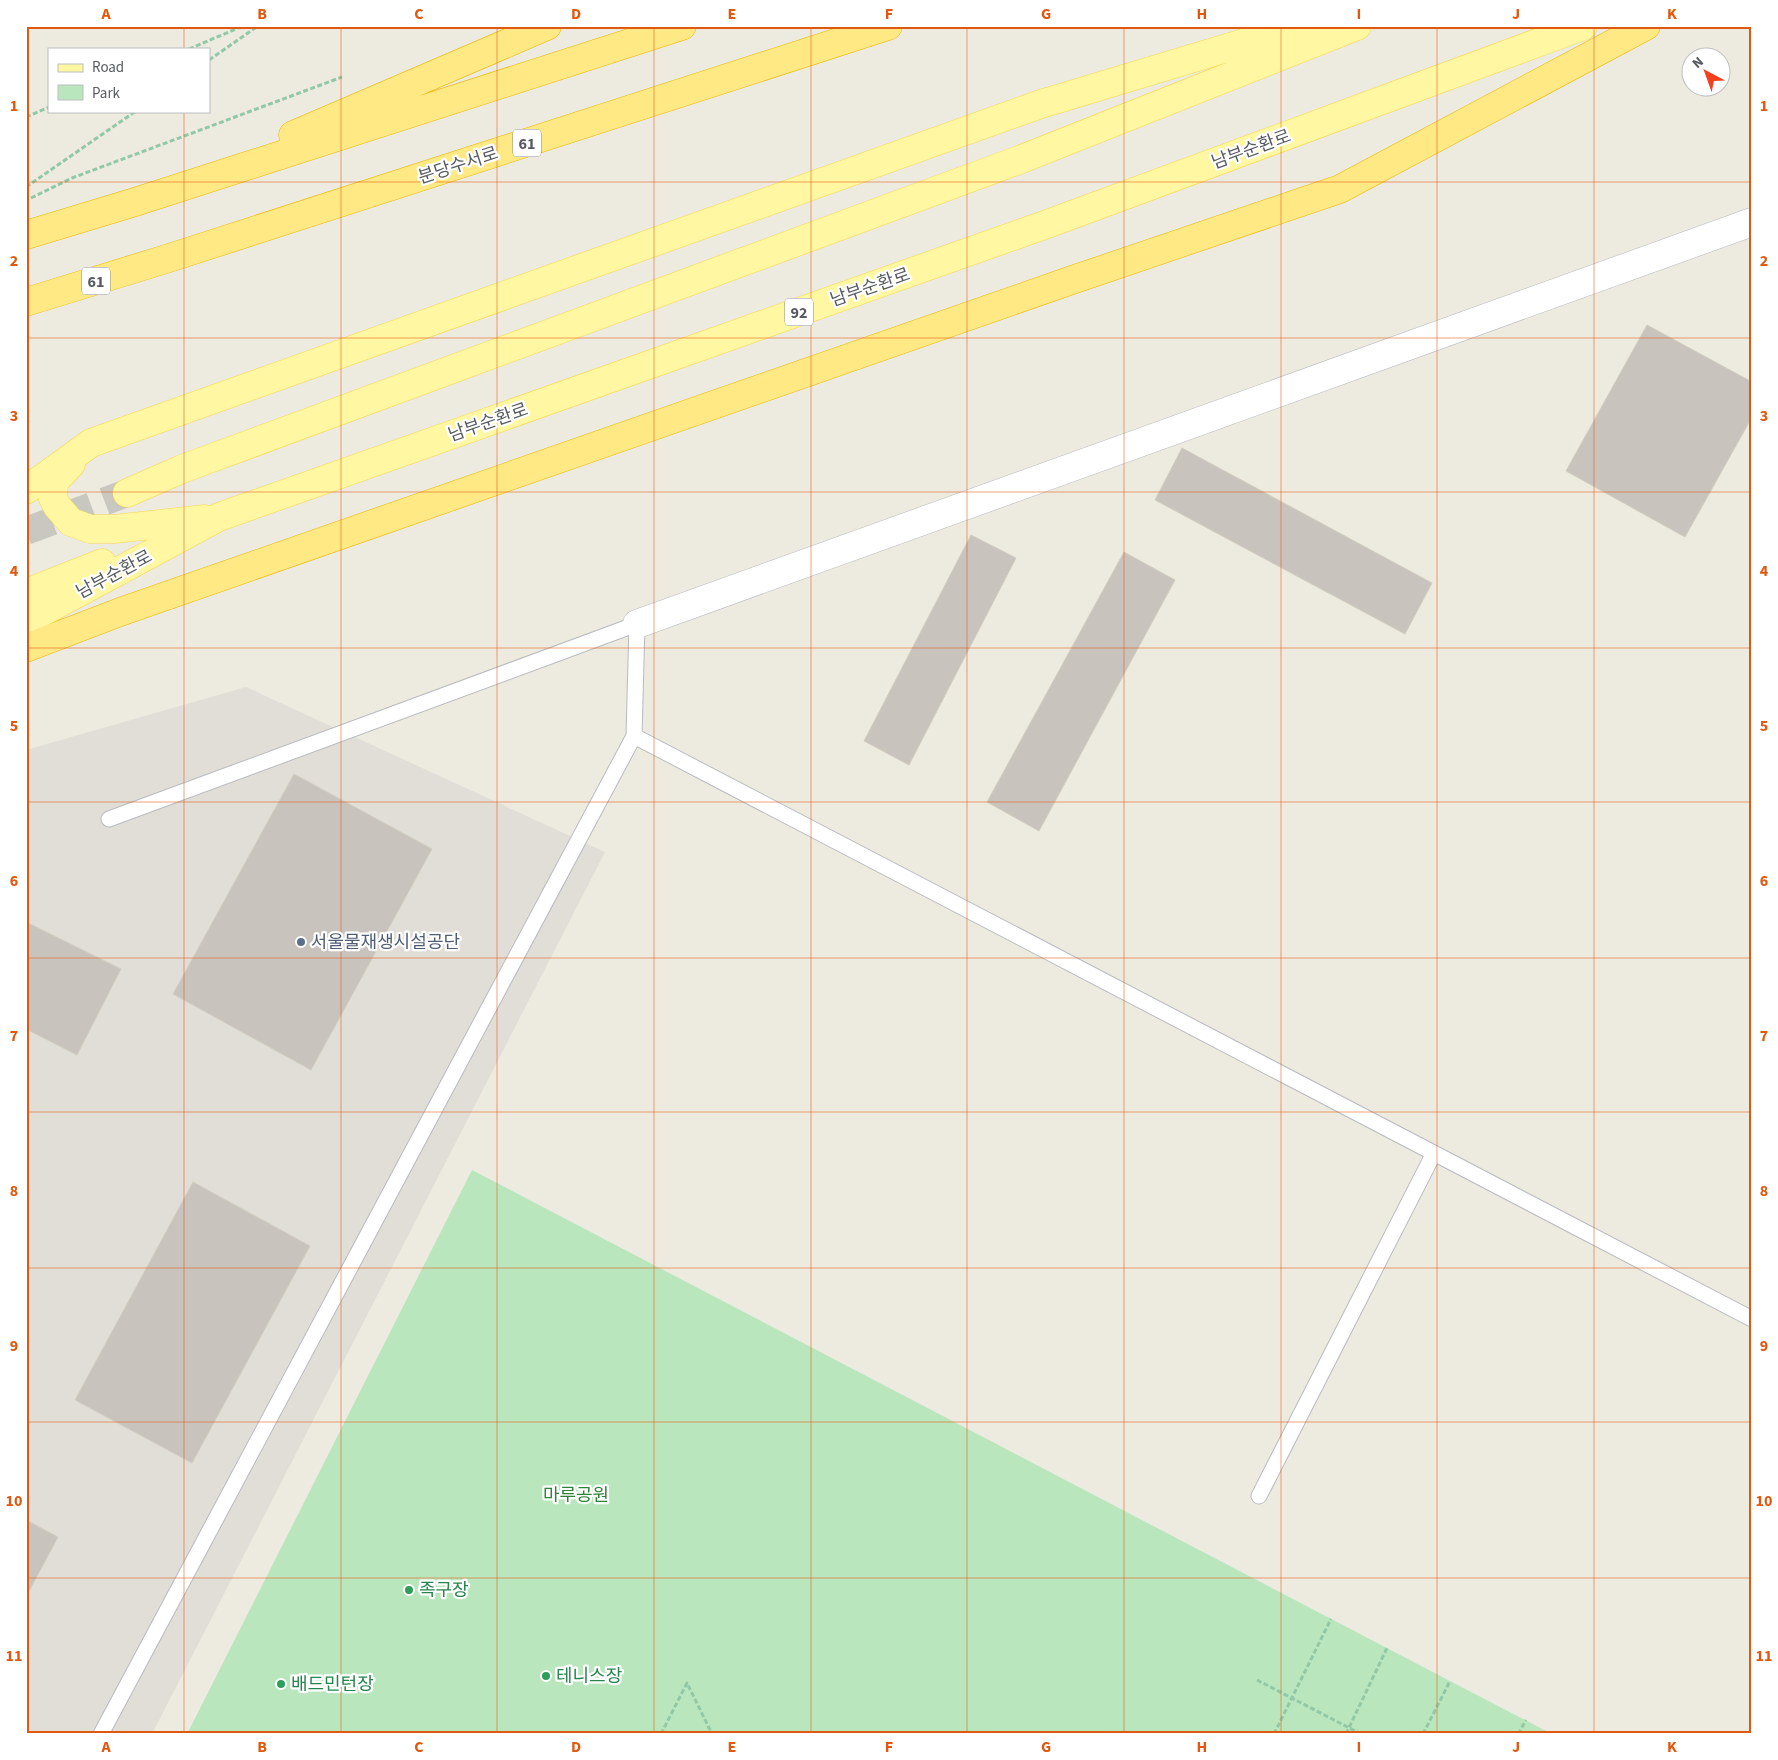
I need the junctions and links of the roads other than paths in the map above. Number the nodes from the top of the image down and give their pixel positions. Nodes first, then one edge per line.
1 (547, 26) edge
2 (682, 26) edge
3 (888, 26) edge
4 (1300, 26) edge
5 (1357, 26) edge
6 (1583, 26) edge
7 (1646, 26) edge
8 (135, 202) junction
9 (1752, 222) edge
10 (26, 235) edge
11 (26, 302) edge
12 (91, 443) junction
13 (26, 468) edge
14 (26, 490) edge
15 (127, 493) tunnel mouth
16 (220, 517) junction
17 (26, 593) edge
18 (26, 621) edge
19 (637, 624) junction
20 (26, 648) edge
21 (634, 736) junction
22 (109, 819) dead end
23 (1434, 1153) junction
24 (1752, 1319) edge
25 (1259, 1496) dead end
26 (101, 1734) edge

1 - 8 highway
2 - 8 highway
3 - 11 highway, 분당수서로 / 61
4 - 12 main road
5 - 15 main road
6 - 16 main road, 남부순환로 / 92
7 - 20 highway
8 - 10 highway
9 - 19 street
12 - 13 main road
12 - 14 main road
12 - 16 main road
16 - 17 main road
16 - 18 main road, 남부순환로 / 92
19 - 21 lane
19 - 22 lane
21 - 23 lane
21 - 26 lane
23 - 24 lane
23 - 25 lane

